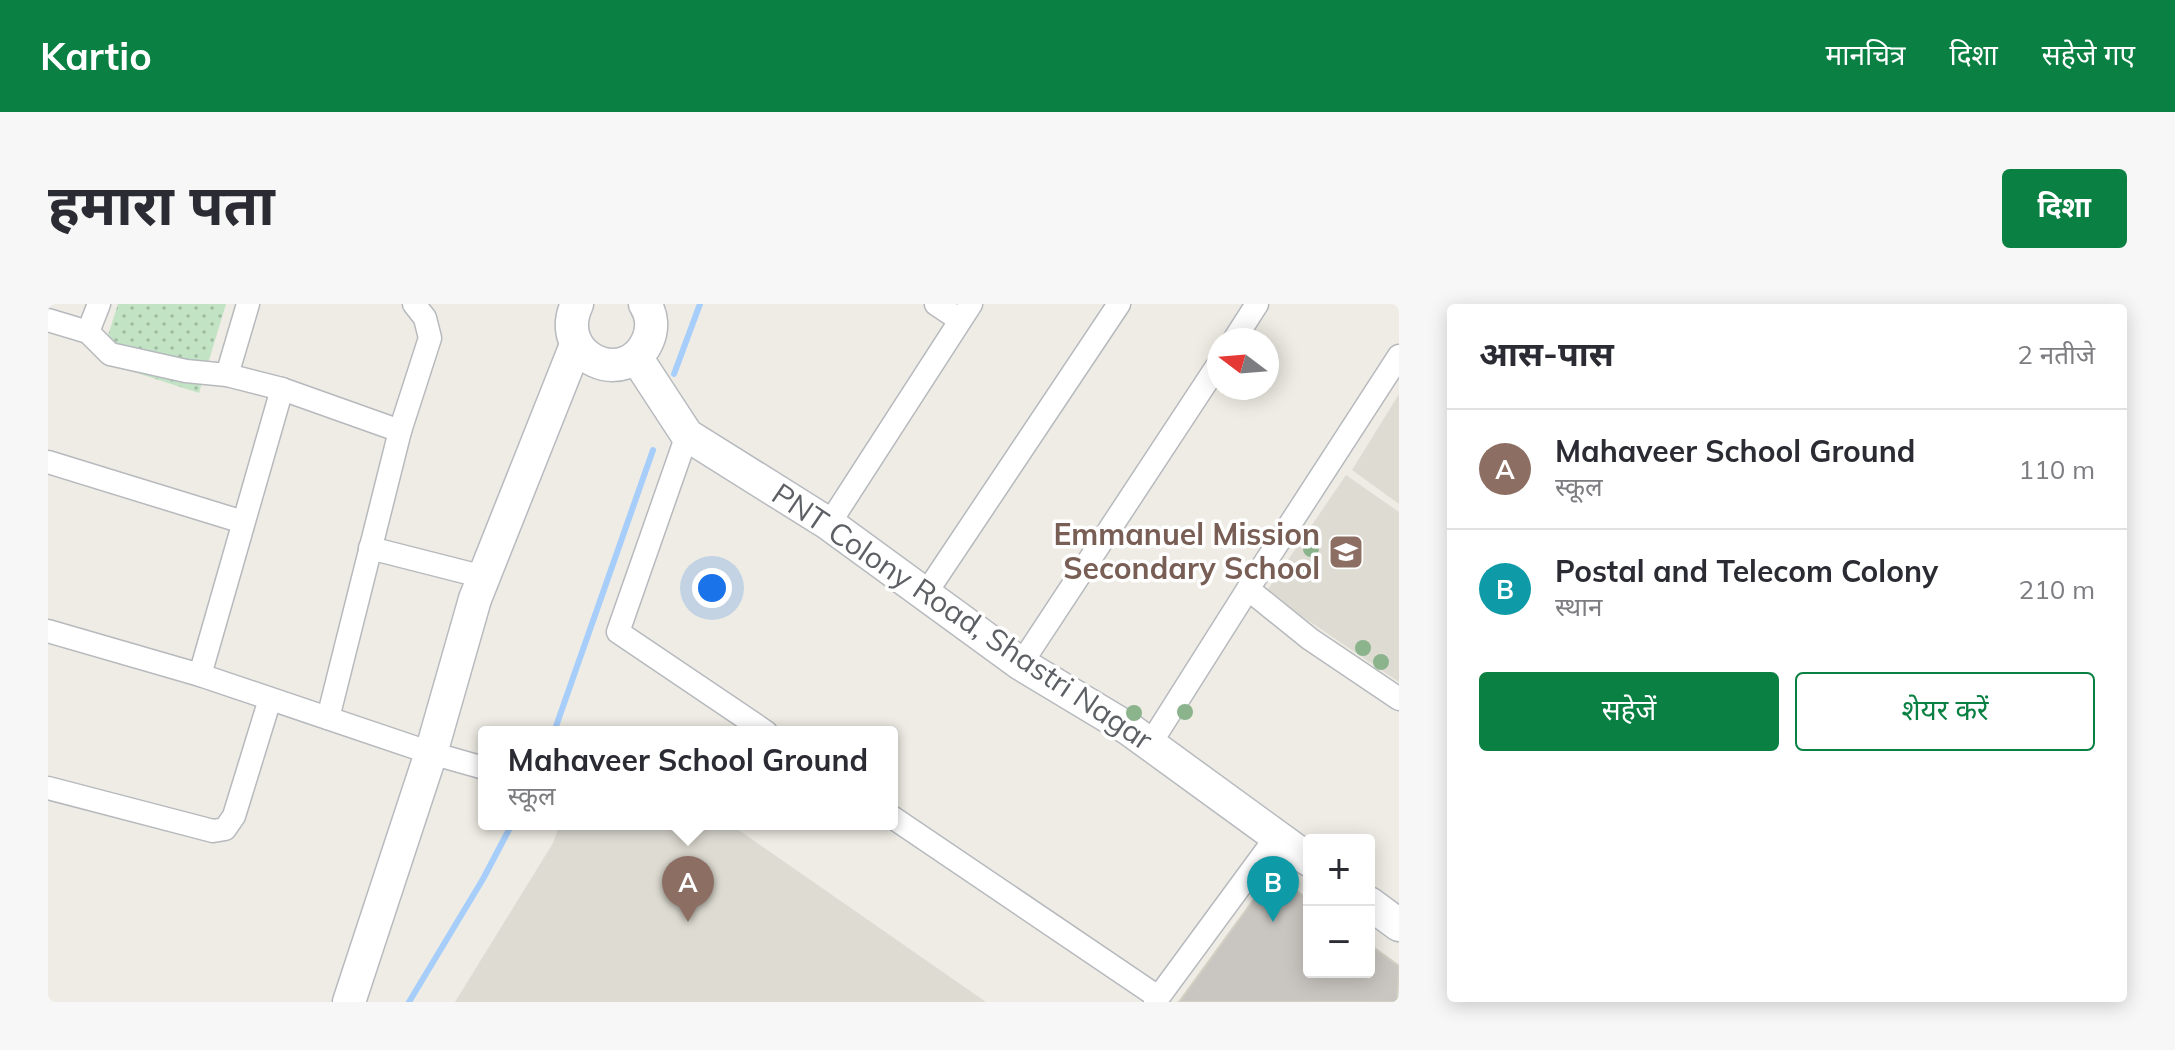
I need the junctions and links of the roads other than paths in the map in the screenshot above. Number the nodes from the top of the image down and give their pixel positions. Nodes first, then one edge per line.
1 (99, 304) edge
2 (248, 304) edge
3 (414, 304) edge
4 (577, 304) edge
5 (645, 304) edge
6 (936, 304) edge
7 (1119, 304) edge
8 (1257, 304) edge
9 (965, 312) edge
10 (48, 320) edge
11 (1242, 328) edge
12 (88, 332) junction
13 (576, 345) junction
14 (1399, 356) edge
15 (636, 357) junction
16 (227, 375) junction
17 (1207, 381) edge
18 (282, 389) junction
19 (400, 431) junction
20 (687, 435) junction
21 (48, 462) edge
22 (243, 522) junction
23 (829, 524) junction
24 (370, 548) junction
25 (484, 577) junction
26 (1248, 589) junction
27 (926, 593) junction
28 (48, 631) edge
29 (1021, 664) junction
30 (200, 675) junction
31 (270, 699) junction
32 (1399, 699) edge
33 (328, 718) junction
34 (757, 726) edge
35 (1150, 744) junction
36 (431, 753) junction
37 (478, 766) edge
38 (48, 788) edge
39 (898, 821) edge
40 (1277, 836) junction
41 (1303, 856) edge
42 (1373, 906) edge
43 (1399, 925) edge
44 (1157, 1000) edge
45 (349, 1002) edge

1 - 12 street
2 - 16 street
3 - 19 street
4 - 13 street
5 - 15 street
6 - 9 street
7 - 27 street
8 - 11 street
9 - 23 street
10 - 12 street
12 - 16 street
13 - 15 street
13 - 25 street
14 - 26 street
15 - 20 street, PNT Colony Road, Shastri Nagar
16 - 18 street
17 - 29 street
18 - 19 street
18 - 22 street
19 - 24 street
20 - 23 street, PNT Colony Road, Shastri Nagar
20 - 34 street
21 - 22 street
22 - 30 street
23 - 27 street, PNT Colony Road, Shastri Nagar
24 - 25 street
24 - 33 street
25 - 36 street
26 - 32 street
26 - 35 street
27 - 29 street, PNT Colony Road, Shastri Nagar
28 - 30 street
29 - 35 street, PNT Colony Road, Shastri Nagar
30 - 31 street
31 - 33 street
31 - 38 street
33 - 36 street
35 - 40 street, PNT Colony Road, Shastri Nagar
36 - 37 street
36 - 45 street
39 - 44 street
40 - 41 street, PNT Colony Road, Shastri Nagar
40 - 44 street
42 - 43 street

